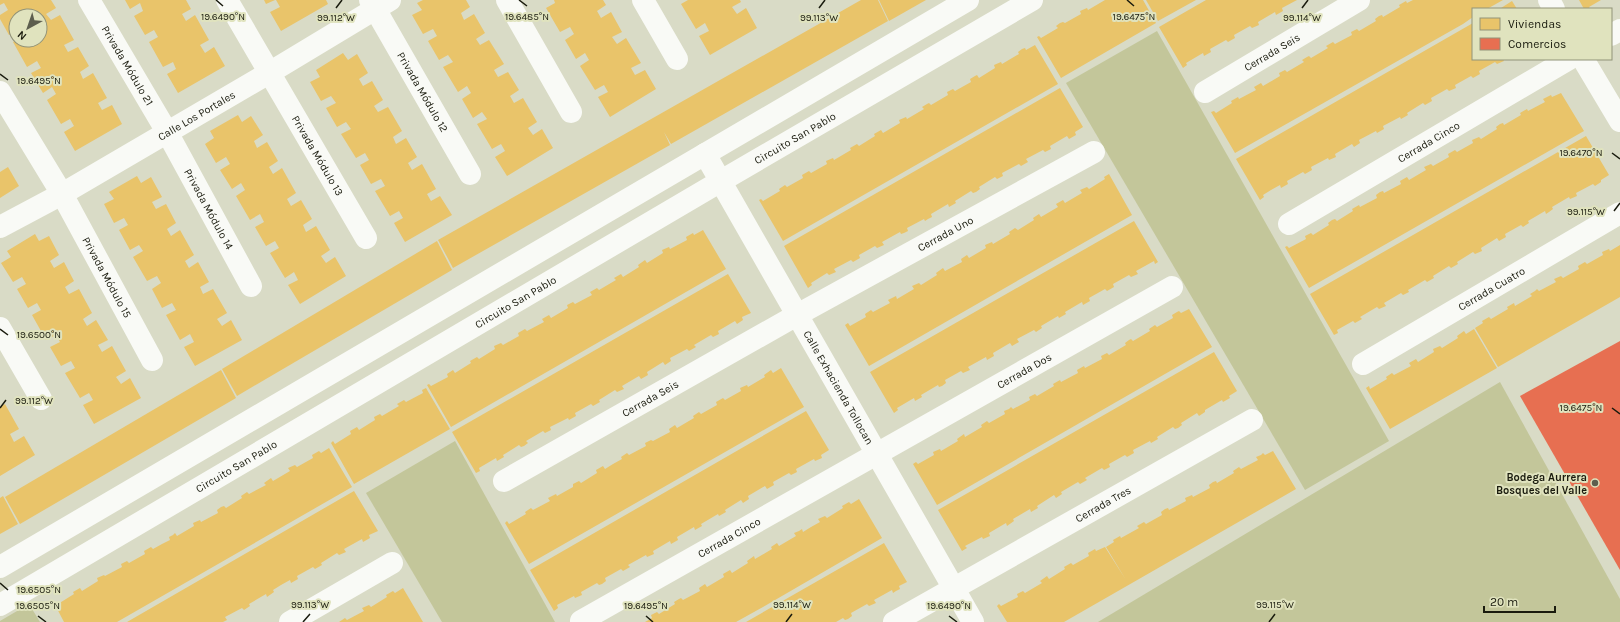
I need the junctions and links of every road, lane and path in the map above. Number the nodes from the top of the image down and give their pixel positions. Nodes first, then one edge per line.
1 (89, 0) edge
2 (227, 0) edge
3 (507, 0) edge
4 (643, 0) edge
5 (968, 0) edge
6 (1032, 0) edge
7 (1359, 0) edge
8 (379, 3) edge
9 (869, 58) junction
10 (677, 59) dead end
11 (1567, 60) edge
12 (1584, 60) edge
13 (269, 73) junction
14 (883, 86) junction
15 (0, 92) edge
16 (1205, 92) dead end
17 (571, 112) dead end
18 (1620, 121) edge
19 (166, 132) junction
20 (1094, 152) dead end
21 (705, 154) junction
22 (470, 174) dead end
23 (721, 181) junction
24 (62, 194) junction
25 (1620, 213) edge
26 (1289, 224) dead end
27 (0, 227) edge
28 (366, 238) dead end
29 (251, 286) dead end
30 (1172, 287) dead end
31 (797, 315) junction
32 (0, 328) edge
33 (152, 360) dead end
34 (1363, 364) dead end
35 (41, 399) dead end
36 (1252, 420) dead end
37 (876, 453) junction
38 (504, 481) dead end
39 (392, 563) dead end
40 (0, 567) edge
41 (953, 588) junction
42 (0, 605) edge
43 (581, 621) dead end
44 (290, 622) edge
45 (894, 622) edge
46 (973, 622) edge

1 - 19 street, Privada Módulo 21
2 - 13 street, Privada Módulo 13
3 - 17 street
4 - 10 street
5 - 9 street
6 - 14 street, Circuito San Pablo
7 - 16 street, Cerrada Seis
8 - 13 street, Calle Los Portales
8 - 22 street, Privada Módulo 12
9 - 14 street
9 - 21 street
11 - 26 street, Cerrada Cinco
12 - 18 street
13 - 19 street, Calle Los Portales
13 - 28 street, Privada Módulo 13
14 - 23 street, Circuito San Pablo
15 - 24 street, Privada Módulo 15
19 - 24 street, Calle Los Portales
19 - 29 street, Privada Módulo 14
20 - 31 street, Cerrada Uno
21 - 23 street, Calle Exhacienda Tollocan
21 - 40 street
23 - 31 street, Calle Exhacienda Tollocan
23 - 42 street, Circuito San Pablo
24 - 27 street, Calle Los Portales
24 - 33 street, Privada Módulo 15
25 - 34 street, Cerrada Cuatro
30 - 37 street, Cerrada Dos
31 - 37 street, Calle Exhacienda Tollocan
31 - 38 street, Cerrada Seis
32 - 35 street
36 - 41 street, Cerrada Tres
37 - 41 street, Calle Exhacienda Tollocan
37 - 43 street, Cerrada Cinco
39 - 44 street
41 - 45 street
41 - 46 street, Calle Exhacienda Tollocan

